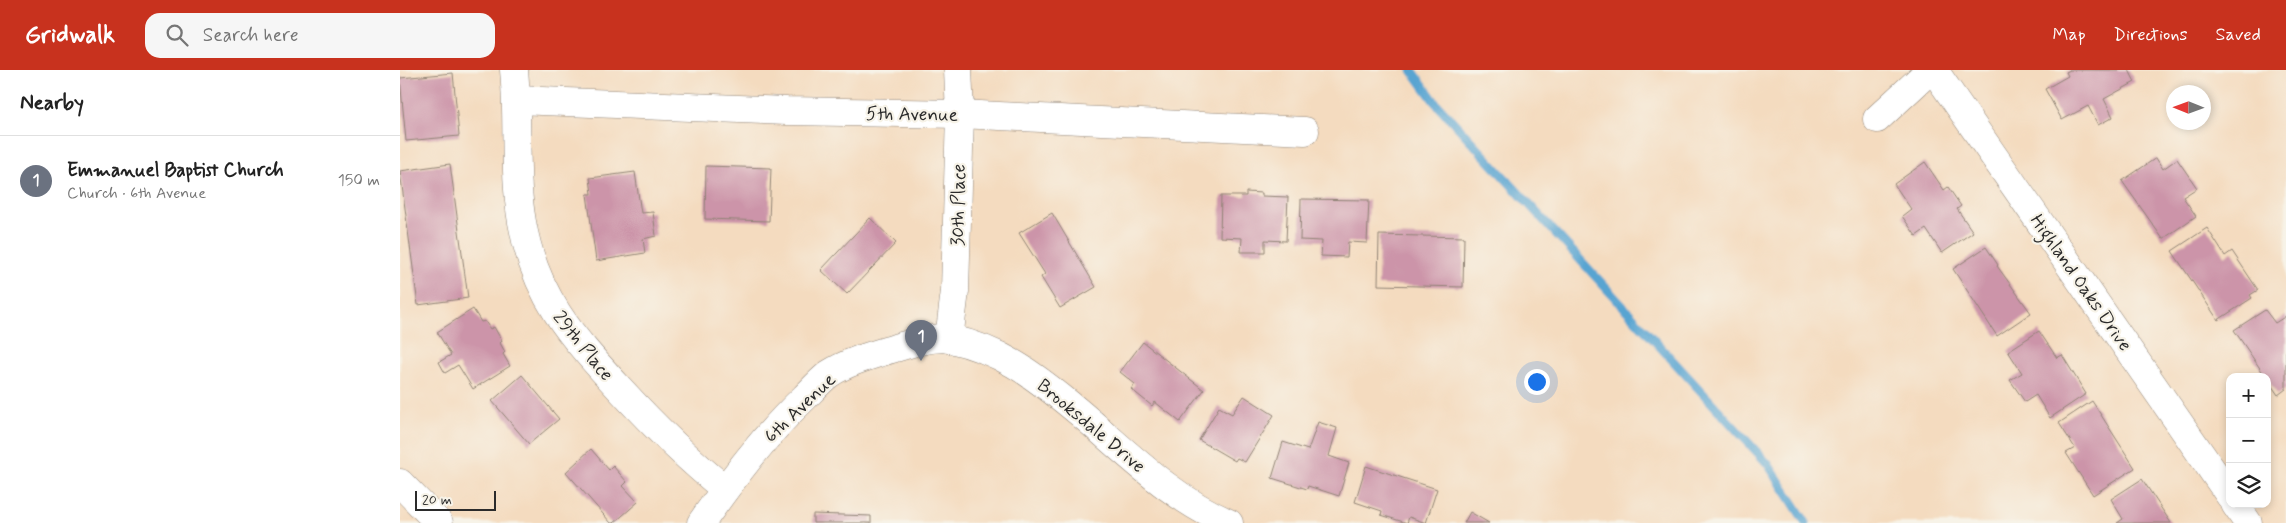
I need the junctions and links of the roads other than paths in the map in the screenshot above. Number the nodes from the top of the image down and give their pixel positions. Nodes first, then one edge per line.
1 (514, 70) edge
2 (958, 70) edge
3 (1932, 70) edge
4 (518, 100) junction
5 (960, 114) junction
6 (1877, 119) dead end
7 (1305, 131) dead end
8 (949, 339) junction
9 (400, 483) edge
10 (725, 489) junction
11 (2226, 490) edge
12 (2239, 508) edge
13 (439, 523) edge
14 (701, 523) edge
15 (1229, 523) edge
16 (2248, 523) edge

1 - 4 street, 29th Place
2 - 5 street, 30th Place
3 - 6 street
3 - 11 street, Highland Oaks Drive
4 - 5 street, 5th Avenue
4 - 10 street, 29th Place
5 - 7 street, 5th Avenue
5 - 8 street, 30th Place
8 - 10 street, 6th Avenue
8 - 15 street, Brooksdale Drive
9 - 13 street
10 - 14 street
12 - 16 street

